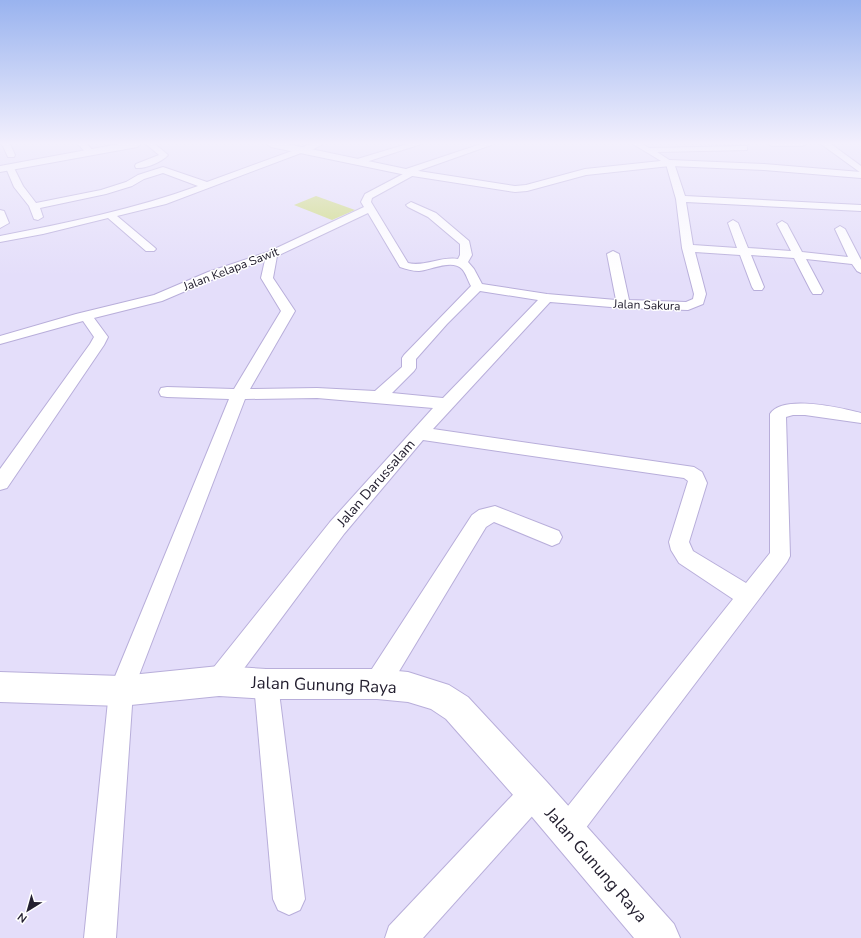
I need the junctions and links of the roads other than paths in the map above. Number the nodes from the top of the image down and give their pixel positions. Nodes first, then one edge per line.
1 (20, 188) edge
2 (116, 188) edge
3 (203, 188) edge
4 (382, 188) edge
5 (678, 188) edge
6 (682, 198) junction
7 (411, 205) dead end
8 (34, 206) junction
9 (370, 208) junction
10 (861, 208) edge
11 (0, 213) edge
12 (111, 216) junction
13 (733, 223) dead end
14 (782, 224) dead end
15 (0, 225) edge
16 (840, 229) dead end
17 (43, 231) junction
18 (0, 238) edge
19 (688, 248) junction
20 (150, 249) dead end
21 (745, 252) junction
22 (272, 254) junction
23 (613, 254) dead end
24 (798, 255) junction
25 (461, 264) junction
26 (859, 265) edge
27 (477, 286) junction
28 (758, 287) dead end
29 (817, 291) dead end
30 (547, 298) junction
31 (623, 304) junction
32 (87, 317) junction
33 (0, 340) edge
34 (168, 392) dead end
35 (239, 394) junction
36 (378, 397) junction
37 (447, 404) junction
38 (859, 418) dead end
39 (419, 433) junction
40 (0, 483) edge
41 (552, 537) dead end
42 (748, 596) junction
43 (220, 681) junction
44 (266, 684) junction
45 (377, 684) junction
46 (0, 687) edge
47 (121, 691) junction
48 (534, 794) junction
49 (566, 831) junction
50 (289, 899) dead end
51 (100, 938) edge
52 (401, 938) edge
53 (660, 938) edge

1 - 8 street
2 - 8 street
3 - 12 street
4 - 9 street
5 - 6 street, Jalan Sakura
6 - 10 street
6 - 19 street, Jalan Sakura
7 - 25 street
8 - 17 street
9 - 22 street, Jalan Kelapa Sawit
9 - 25 street
11 - 15 street
12 - 17 street
12 - 20 street
13 - 21 street
14 - 24 street
16 - 26 street
17 - 18 street
19 - 21 street
19 - 31 street, Jalan Sakura
21 - 24 street
21 - 28 street
22 - 32 street, Jalan Kelapa Sawit
22 - 35 street
23 - 31 street
24 - 26 street
24 - 29 street
25 - 27 street
27 - 30 street, Jalan Sakura
27 - 36 street
30 - 31 street, Jalan Sakura
30 - 37 street, Jalan Darussalam
32 - 33 street, Jalan Kelapa Sawit
32 - 40 street
34 - 35 street
35 - 36 street
35 - 47 street
36 - 37 street
37 - 39 street, Jalan Darussalam
38 - 42 street
39 - 42 street
39 - 43 street, Jalan Darussalam
41 - 45 street
42 - 49 street
43 - 44 street, Jalan Gunung Raya
43 - 47 street, Jalan Gunung Raya
44 - 45 street, Jalan Gunung Raya
44 - 50 street
45 - 48 street, Jalan Gunung Raya
46 - 47 street, Jalan Gunung Raya
47 - 51 street
48 - 49 street, Jalan Gunung Raya
48 - 52 street
49 - 53 street, Jalan Gunung Raya

